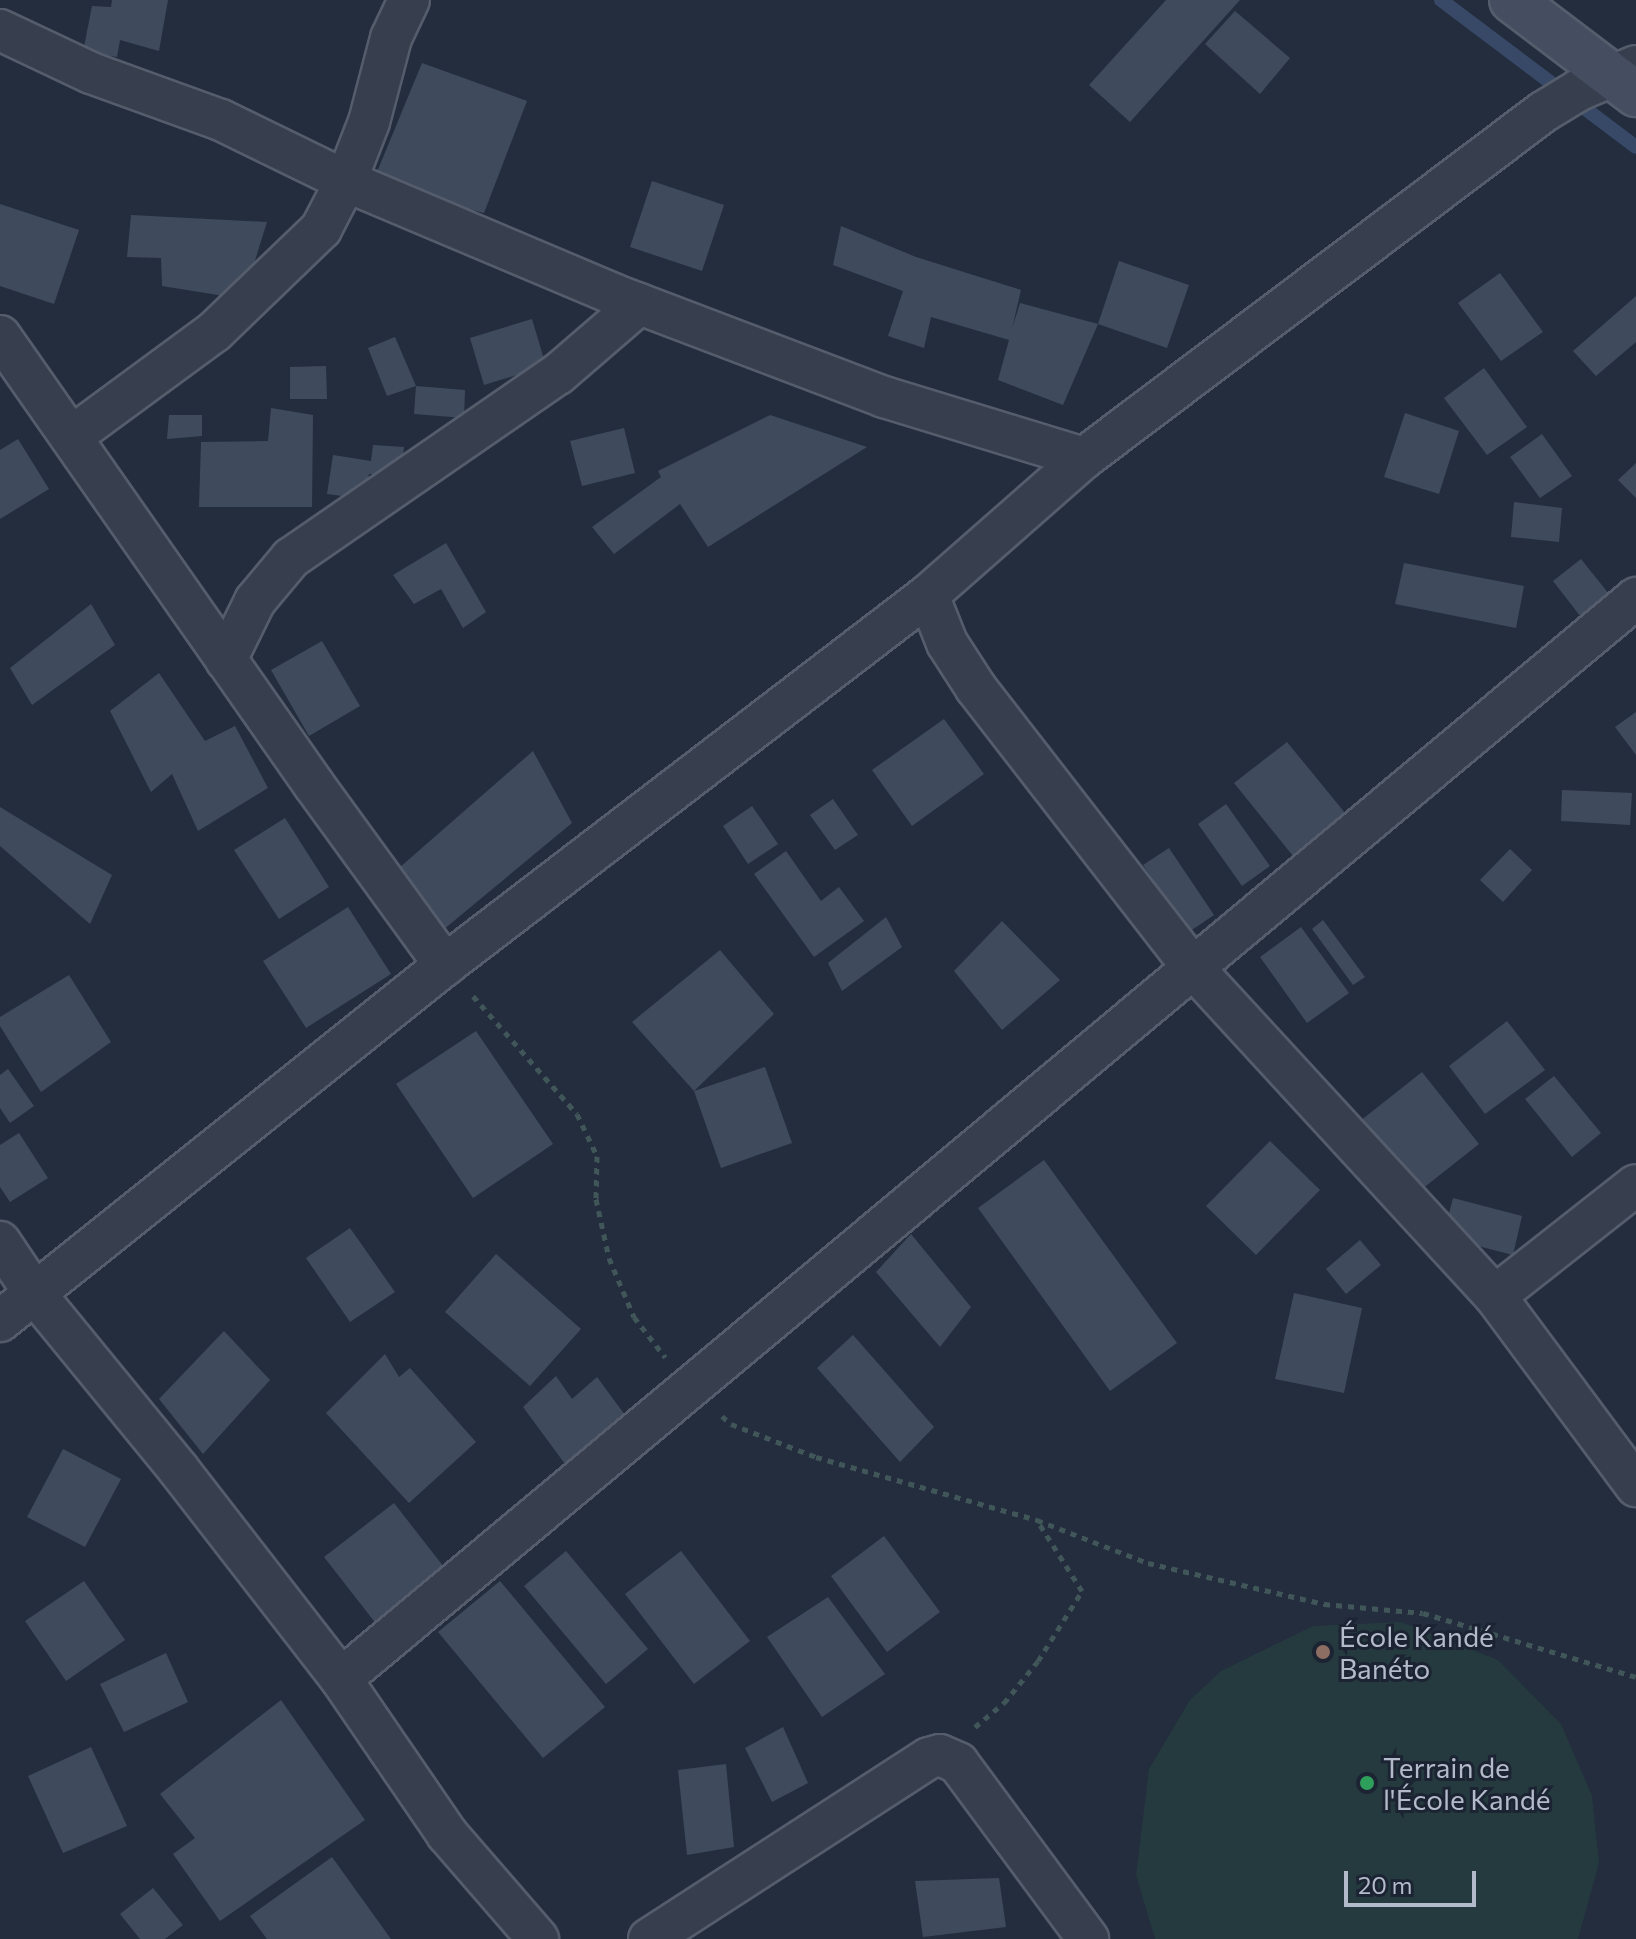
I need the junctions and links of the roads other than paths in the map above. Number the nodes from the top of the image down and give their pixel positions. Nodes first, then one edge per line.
1 (409, 0) edge
2 (1512, 0) edge
3 (0, 30) edge
4 (1627, 78) edge
5 (346, 181) junction
6 (639, 304) junction
7 (0, 336) edge
8 (71, 437) junction
9 (1084, 458) junction
10 (928, 595) junction
11 (1636, 598) edge
12 (226, 660) junction
13 (445, 965) junction
14 (1195, 970) junction
15 (1636, 1185) edge
16 (0, 1242) edge
17 (35, 1294) junction
18 (1495, 1296) junction
19 (0, 1321) edge
20 (1636, 1486) edge
21 (341, 1679) junction
22 (538, 1939) edge
23 (649, 1939) edge
24 (1088, 1939) edge

1 - 5 street
2 - 4 street
3 - 5 street
4 - 9 street
5 - 6 street
5 - 8 street
6 - 9 street
6 - 12 street
7 - 8 street
8 - 12 street
9 - 10 street
10 - 13 street
10 - 14 street
11 - 14 street
12 - 13 street
13 - 17 street
14 - 18 street
14 - 21 street
15 - 18 street
16 - 17 street
17 - 19 street
17 - 21 street
18 - 20 street
21 - 22 street
23 - 24 street

